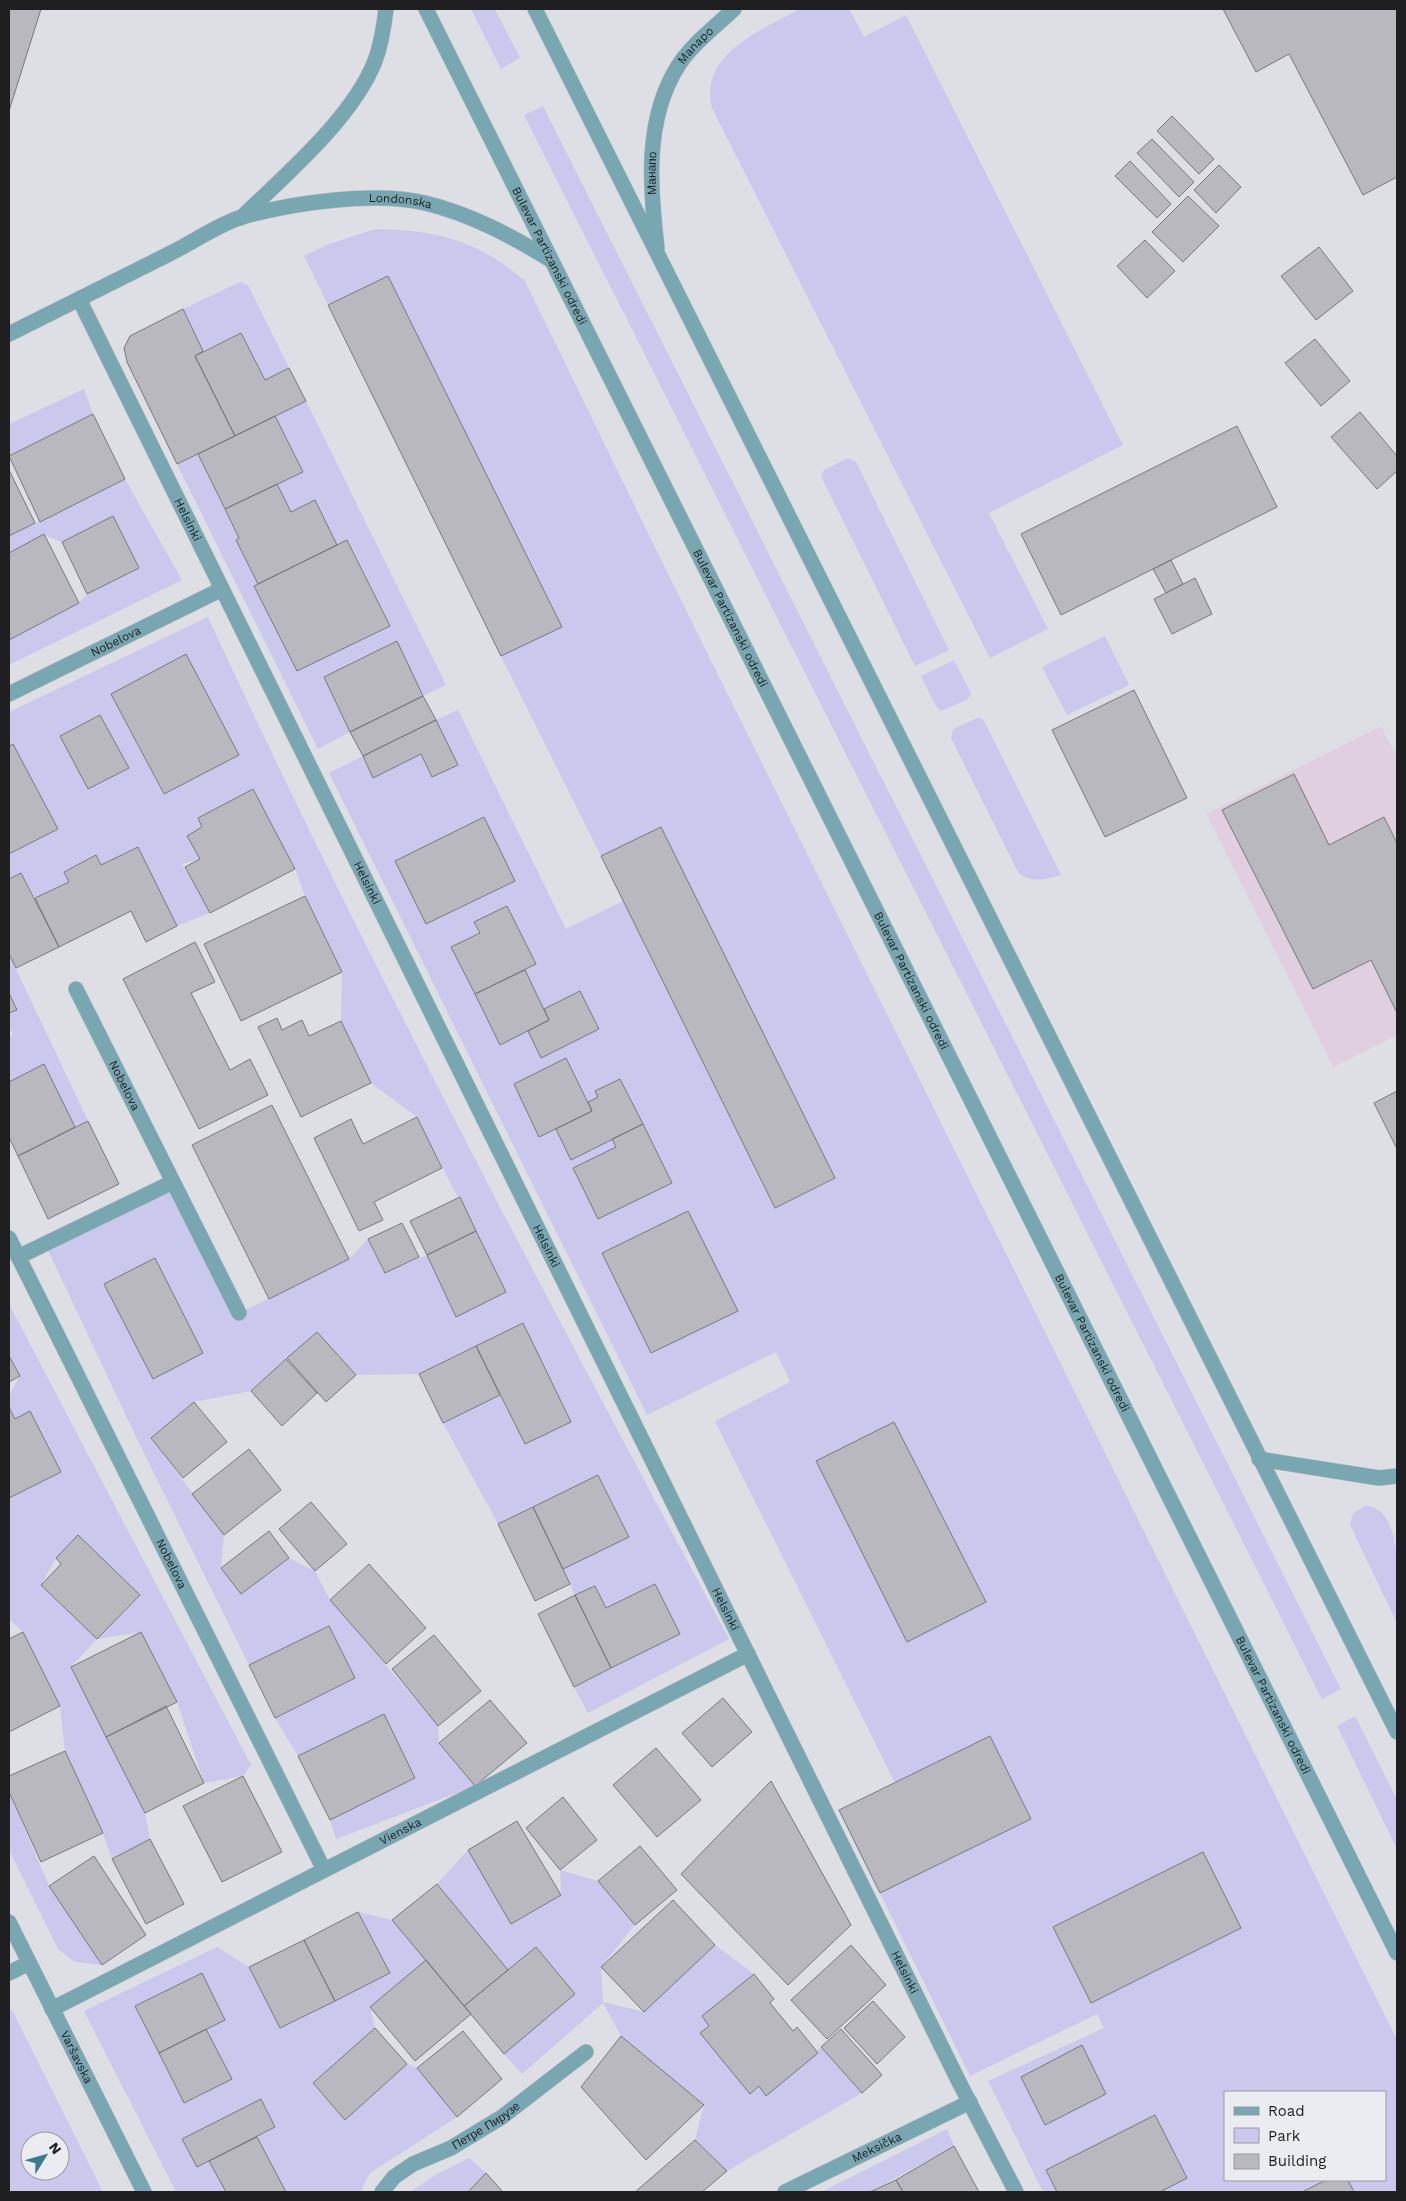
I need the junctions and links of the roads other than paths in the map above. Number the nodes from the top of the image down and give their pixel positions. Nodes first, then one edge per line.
1 (386, 9) edge
2 (426, 9) edge
3 (535, 9) edge
4 (734, 9) edge
5 (241, 218) junction
6 (549, 259) junction
7 (659, 260) junction
8 (79, 299) junction
9 (9, 334) edge
10 (222, 589) junction
11 (9, 694) edge
12 (76, 989) dead end
13 (173, 1182) junction
14 (9, 1238) edge
15 (18, 1257) junction
16 (239, 1313) dead end
17 (1259, 1459) junction
18 (1397, 1476) edge
19 (748, 1654) junction
20 (1397, 1732) edge
21 (324, 1870) junction
22 (9, 1922) edge
23 (1397, 1953) edge
24 (29, 1963) junction
25 (9, 1973) edge
26 (52, 2009) junction
27 (586, 2052) dead end
28 (970, 2102) junction
29 (144, 2192) edge
30 (382, 2192) edge
31 (785, 2192) edge
32 (1016, 2192) edge

1 - 5 street, Londonska
2 - 6 street, Bulevar Partizanski odredi
3 - 7 street
4 - 7 street, Манапо
5 - 6 street, Londonska
5 - 8 street, Londonska
6 - 23 street, Bulevar Partizanski odredi
7 - 17 street
8 - 9 street, Londonska
8 - 10 street, Helsinki
10 - 11 street, Nobelova
10 - 19 street, Helsinki
12 - 13 street, Nobelova
13 - 15 street
13 - 16 street, Nobelova
14 - 15 street, Nobelova
15 - 21 street, Nobelova
17 - 18 street
17 - 20 street
19 - 21 street, Vienska
19 - 28 street, Helsinki
21 - 26 street, Vienska
22 - 24 street, Varšavska
24 - 25 street
24 - 26 street, Varšavska
26 - 29 street, Varšavska
27 - 30 street, Петре Пирузе
28 - 31 street, Meksička
28 - 32 street, Helsinki

